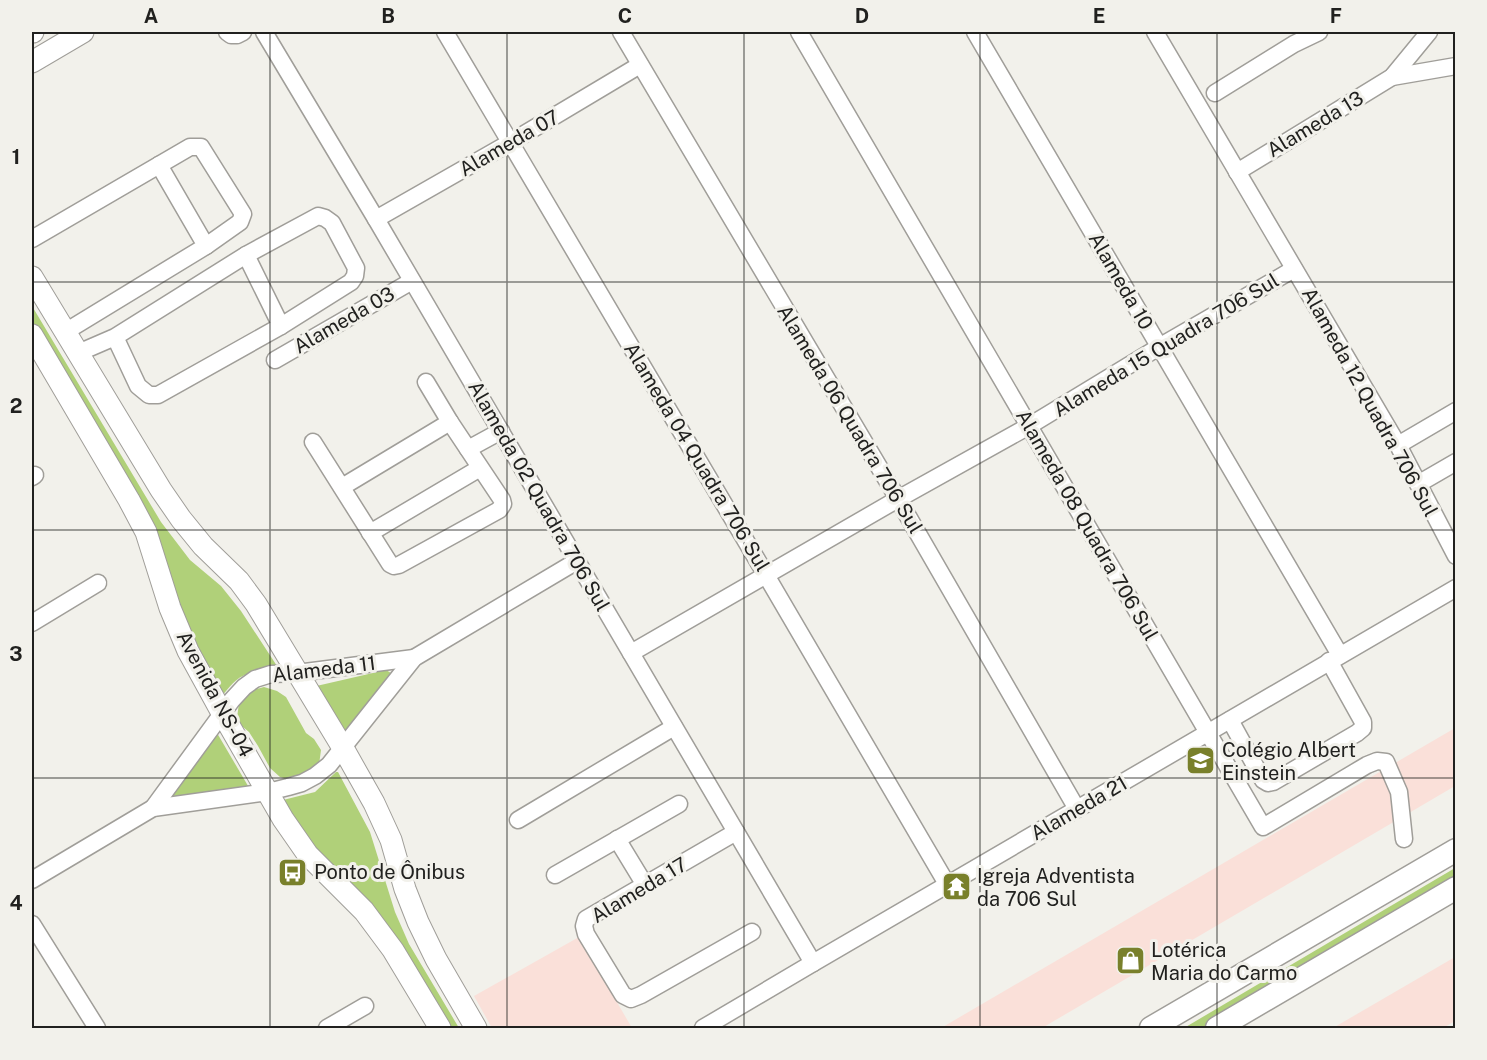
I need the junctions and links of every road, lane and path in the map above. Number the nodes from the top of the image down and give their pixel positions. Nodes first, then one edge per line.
1 (83, 32) edge
2 (227, 32) edge
3 (243, 32) edge
4 (264, 32) edge
5 (445, 32) edge
6 (621, 32) edge
7 (799, 32) edge
8 (975, 32) edge
9 (1155, 32) edge
10 (1319, 32) edge
11 (1429, 32) edge
12 (1290, 38) edge
13 (32, 62) edge
14 (640, 65) junction
15 (1455, 66) edge
16 (1392, 77) junction
17 (1215, 93) dead end
18 (511, 142) junction
19 (159, 165) junction
20 (1237, 172) junction
21 (376, 219) junction
22 (32, 239) edge
23 (206, 246) junction
24 (246, 255) junction
25 (1294, 269) junction
26 (32, 277) edge
27 (412, 281) junction
28 (281, 326) junction
29 (65, 332) junction
30 (32, 335) edge
31 (115, 336) junction
32 (1159, 347) junction
33 (78, 353) junction
34 (275, 360) dead end
35 (426, 382) dead end
36 (1455, 411) edge
37 (450, 422) junction
38 (1029, 426) junction
39 (501, 431) junction
40 (313, 442) dead end
41 (1398, 445) junction
42 (468, 449) junction
43 (1455, 462) edge
44 (480, 468) junction
45 (1418, 484) junction
46 (342, 487) junction
47 (898, 499) junction
48 (370, 533) junction
49 (1455, 555) edge
50 (577, 561) junction
51 (766, 575) junction
52 (98, 583) dead end
53 (1455, 588) edge
54 (32, 623) edge
55 (631, 653) junction
56 (414, 658) junction
57 (1335, 658) junction
58 (297, 673) junction
59 (222, 713) junction
60 (1230, 720) junction
61 (674, 727) junction
62 (1209, 733) junction
63 (343, 748) junction
64 (268, 792) junction
65 (679, 804) dead end
66 (153, 808) junction
67 (1077, 809) junction
68 (518, 820) dead end
69 (736, 832) junction
70 (617, 839) junction
71 (1404, 839) dead end
72 (1455, 850) edge
73 (555, 875) dead end
74 (32, 880) edge
75 (947, 884) junction
76 (645, 885) junction
77 (1455, 888) edge
78 (32, 924) edge
79 (752, 932) dead end
80 (813, 963) junction
81 (365, 1006) dead end
82 (96, 1028) edge
83 (327, 1029) edge
84 (440, 1029) edge
85 (476, 1029) edge
86 (703, 1029) edge
87 (1151, 1029) edge
88 (1217, 1029) edge

1 - 13 street
2 - 3 street
4 - 21 street, Alameda 02 Quadra 706 Sul
5 - 18 street, Alameda 04 Quadra 706 Sul
6 - 14 street, Alameda 06 Quadra 706 Sul
7 - 38 street, Alameda 08 Quadra 706 Sul
8 - 32 street, Alameda 10
9 - 20 street, Alameda 12 Quadra 706 Sul
10 - 12 street
11 - 16 street, Alameda 13
12 - 17 street
14 - 18 street, Alameda 07
14 - 47 street, Alameda 06 Quadra 706 Sul
15 - 16 street, Alameda 13
16 - 20 street, Alameda 13
18 - 21 street, Alameda 07
18 - 51 street, Alameda 04 Quadra 706 Sul
19 - 22 street
19 - 23 street
19 - 23 street
20 - 25 street, Alameda 12 Quadra 706 Sul
21 - 27 street, Alameda 02 Quadra 706 Sul
23 - 29 street
24 - 28 street
24 - 28 street
24 - 31 street
25 - 32 street, Alameda 15 Quadra 706 Sul
25 - 41 street, Alameda 12 Quadra 706 Sul
26 - 29 street
27 - 34 street, Alameda 03
27 - 39 street, Alameda 02 Quadra 706 Sul
28 - 31 street
29 - 33 street
30 - 59 street, Avenida NS-04
31 - 33 street
32 - 38 street, Alameda 15 Quadra 706 Sul
32 - 57 street, Alameda 10
33 - 58 street
35 - 37 street
36 - 41 street
37 - 42 street
37 - 46 street
38 - 47 street, Alameda 15 Quadra 706 Sul
38 - 62 street, Alameda 08 Quadra 706 Sul
39 - 42 street
39 - 50 street, Alameda 02 Quadra 706 Sul
40 - 46 street
41 - 45 street, Alameda 12 Quadra 706 Sul
42 - 44 street
43 - 45 street
44 - 48 street
44 - 48 street
45 - 49 street, Alameda 12 Quadra 706 Sul
46 - 48 street
47 - 51 street, Alameda 15 Quadra 706 Sul
47 - 67 street, Alameda 06 Quadra 706 Sul
50 - 55 street, Alameda 02 Quadra 706 Sul
50 - 56 street, Alameda 11
51 - 55 street, Alameda 15 Quadra 706 Sul
51 - 75 street, Alameda 04 Quadra 706 Sul
52 - 54 street
53 - 57 street, Alameda 21
55 - 61 street, Alameda 02 Quadra 706 Sul
56 - 58 street, Alameda 11
56 - 63 street, Alameda 11
57 - 60 street, Alameda 21
57 - 60 street, Alameda 10
58 - 59 street, Alameda 11
58 - 63 street
59 - 64 street, Avenida NS-04
59 - 66 street, Alameda 11
60 - 62 street, Alameda 21
61 - 68 street
61 - 69 street, Alameda 02 Quadra 706 Sul
62 - 67 street, Alameda 21
62 - 71 street, Alameda 08 Quadra 706 Sul
63 - 64 street, Alameda 11
63 - 85 street
64 - 66 street, Alameda 11
64 - 84 street, Avenida NS-04
65 - 70 street
66 - 74 street, Alameda 11
67 - 75 street, Alameda 21
69 - 76 street, Alameda 17
69 - 80 street, Alameda 02 Quadra 706 Sul
70 - 73 street
70 - 76 street
72 - 87 main road
75 - 80 street, Alameda 21
76 - 79 street, Alameda 17
77 - 88 main road
78 - 82 street
80 - 86 street, Alameda 21
81 - 83 street

